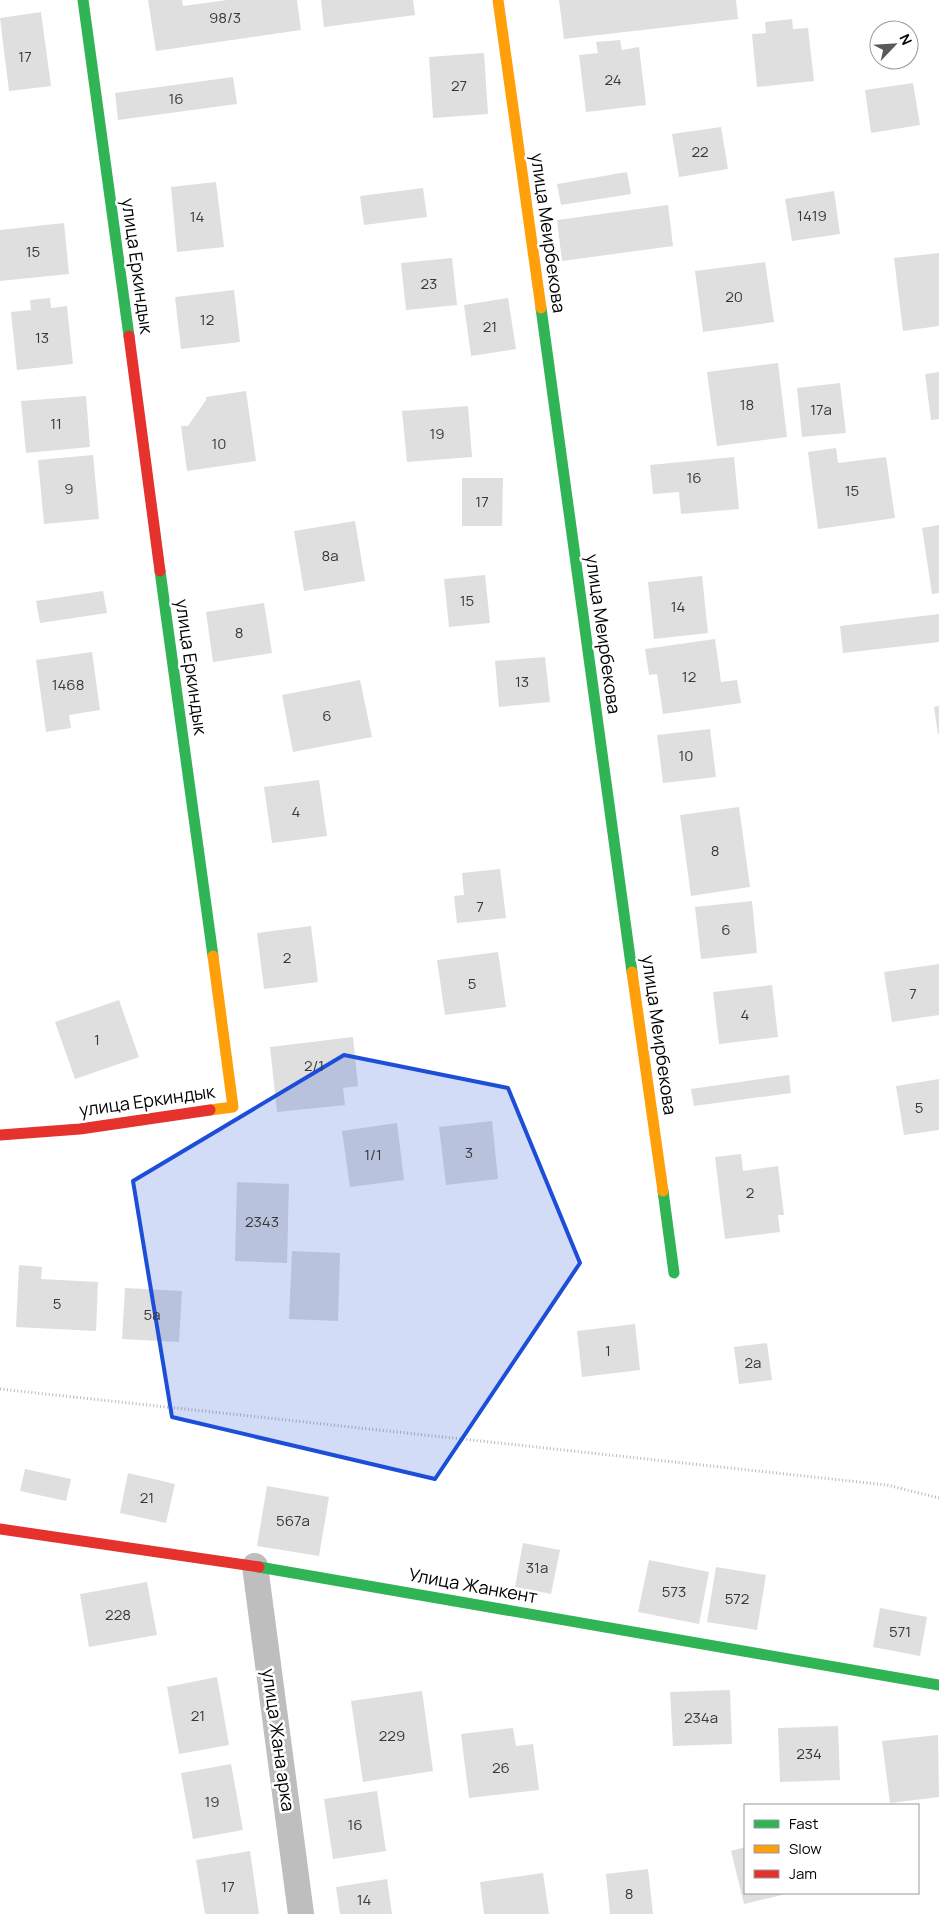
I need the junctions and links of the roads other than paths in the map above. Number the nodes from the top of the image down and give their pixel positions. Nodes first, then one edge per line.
1 (83, 0) edge
2 (498, 0) edge
3 (0, 1135) edge
4 (674, 1272) dead end
5 (0, 1529) edge
6 (255, 1566) junction
7 (939, 1685) edge
8 (301, 1914) edge

1 - 3 street, улица Еркиндык
2 - 4 street, улица Меирбекова
5 - 6 street, Улица Жанкент
6 - 7 street, Улица Жанкент
6 - 8 street, улица Жана арка

